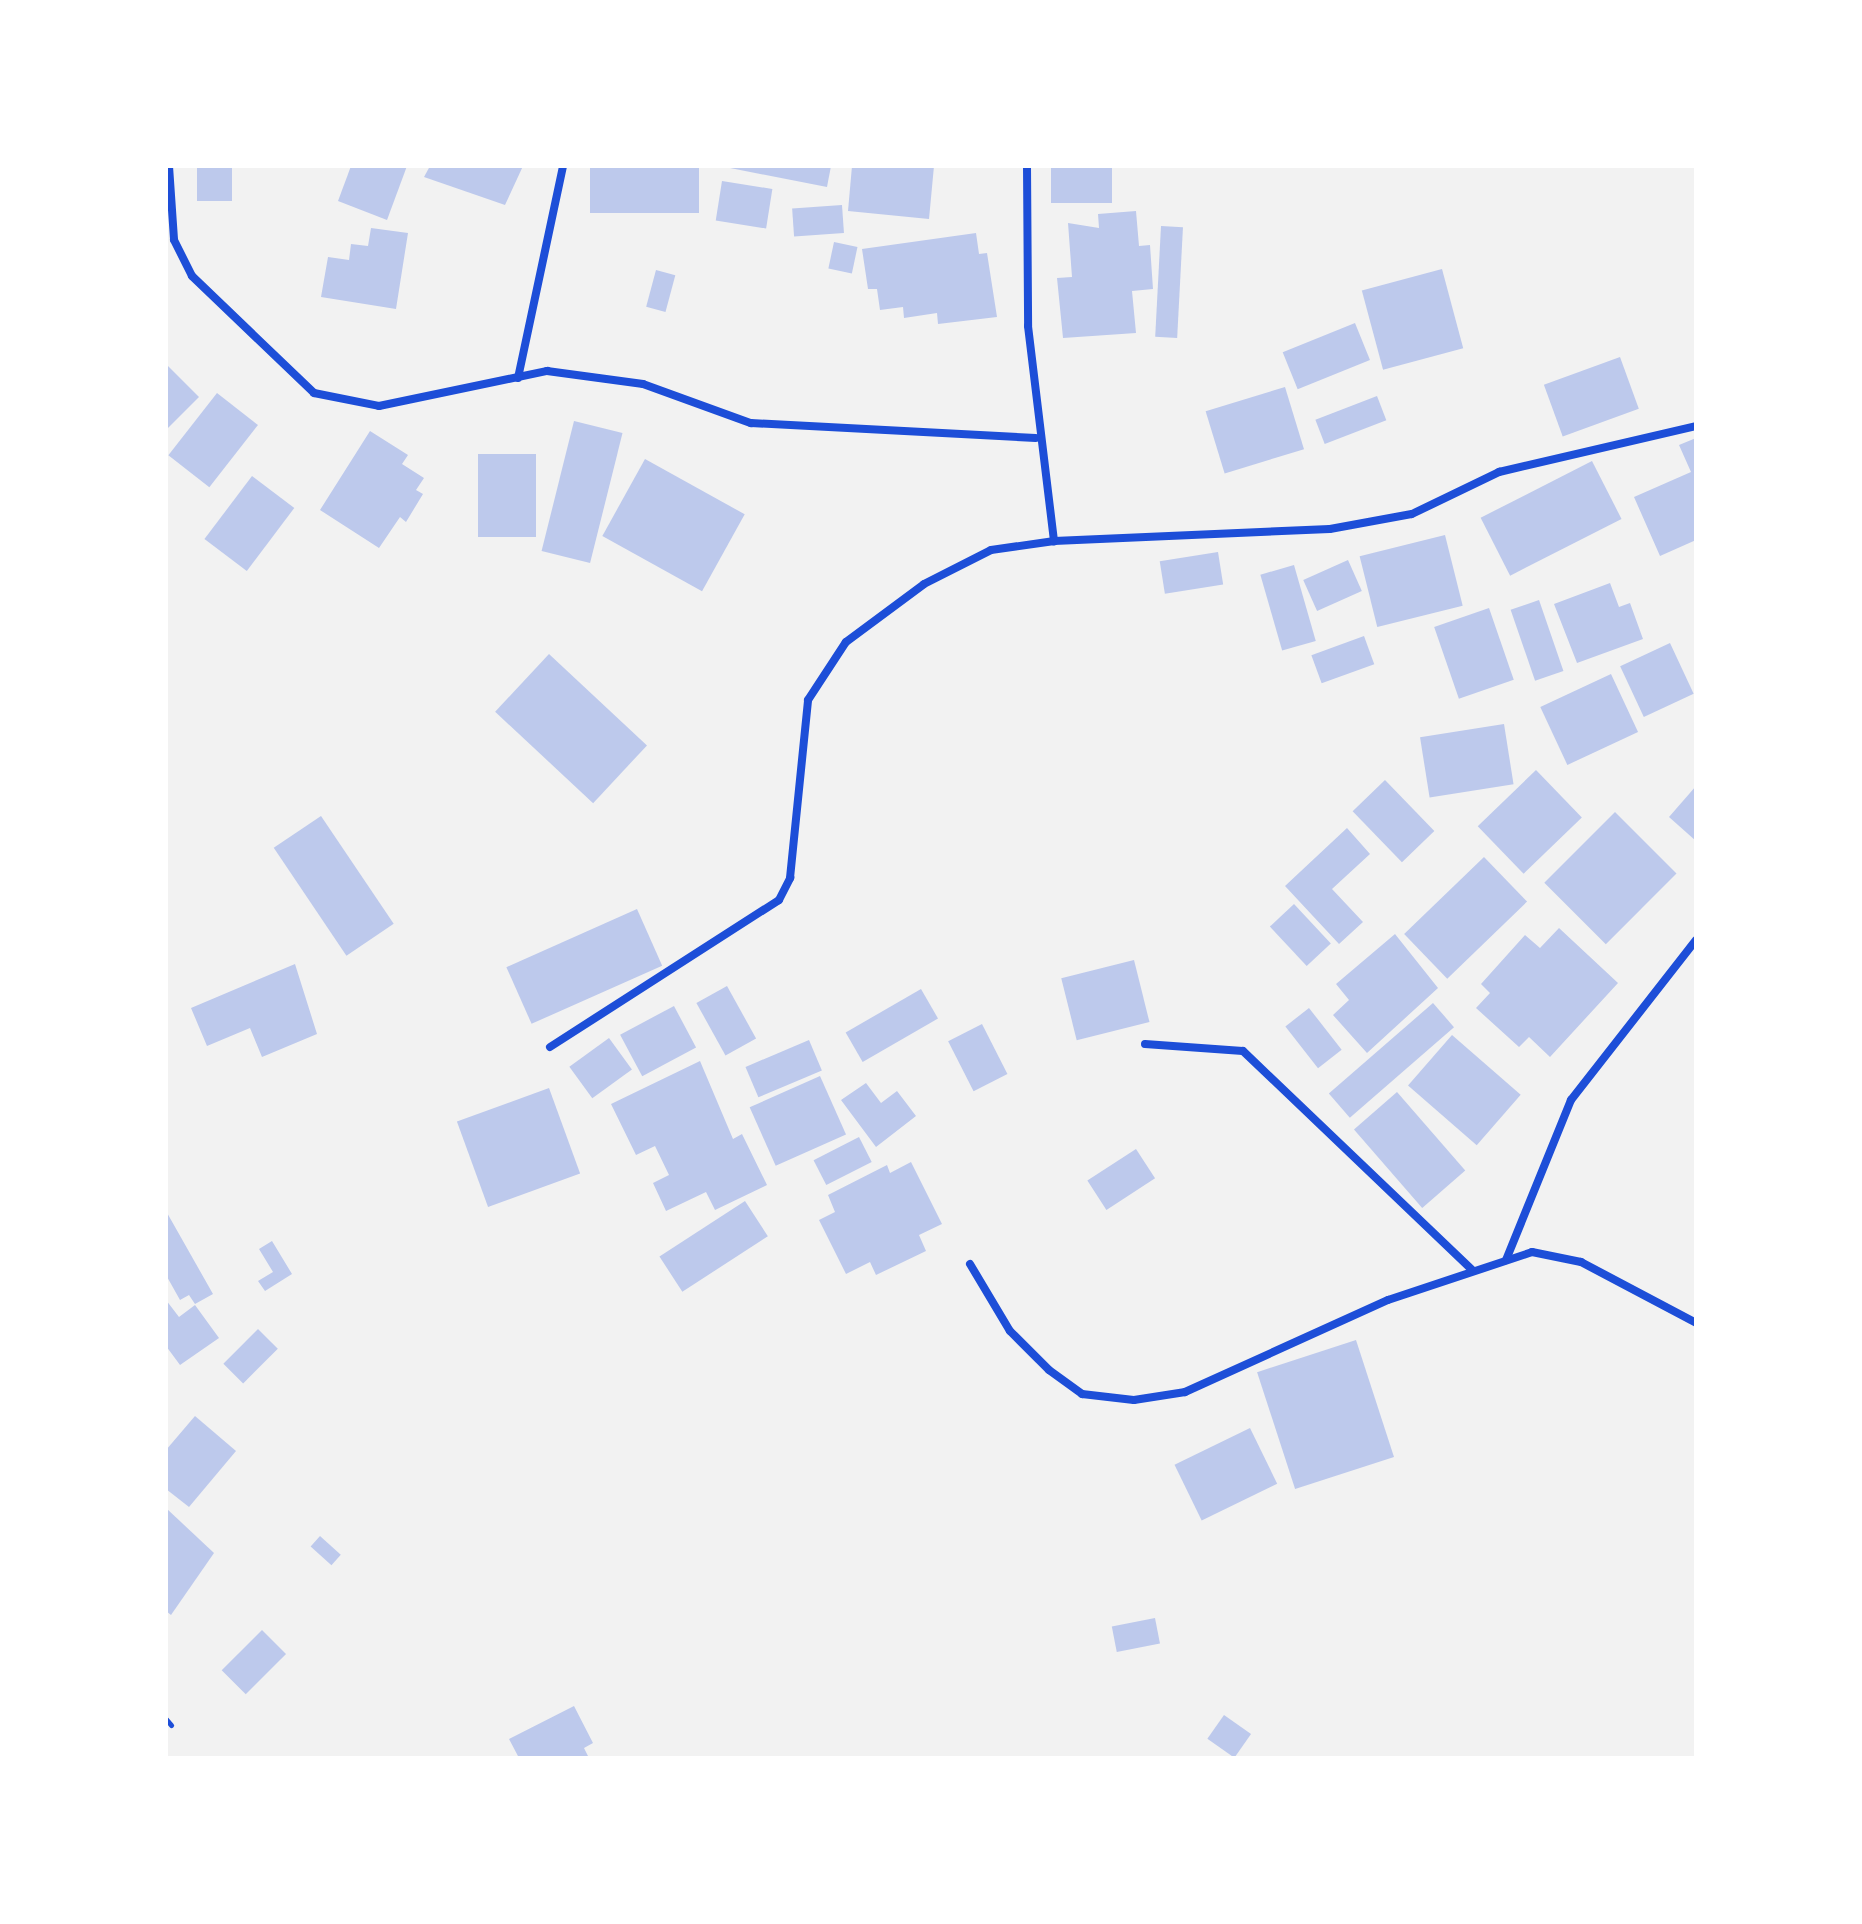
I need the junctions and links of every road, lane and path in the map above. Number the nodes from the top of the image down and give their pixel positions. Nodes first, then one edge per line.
1 (169, 166) edge
2 (563, 166) edge
3 (1027, 166) edge
4 (518, 378) junction
5 (1696, 426) edge
6 (1036, 438) junction
7 (1054, 541) junction
8 (1696, 940) edge
9 (1145, 1044) dead end
10 (550, 1047) dead end
11 (1506, 1260) junction
12 (970, 1264) dead end
13 (1472, 1270) junction
14 (1696, 1323) edge
15 (166, 1719) edge
16 (171, 1725) dead end

1 - 4 street
2 - 4 street
3 - 6 street
4 - 6 street
5 - 7 street
6 - 7 street
7 - 10 street
8 - 11 street
9 - 13 street
11 - 13 street
11 - 14 street
12 - 13 street
15 - 16 path

